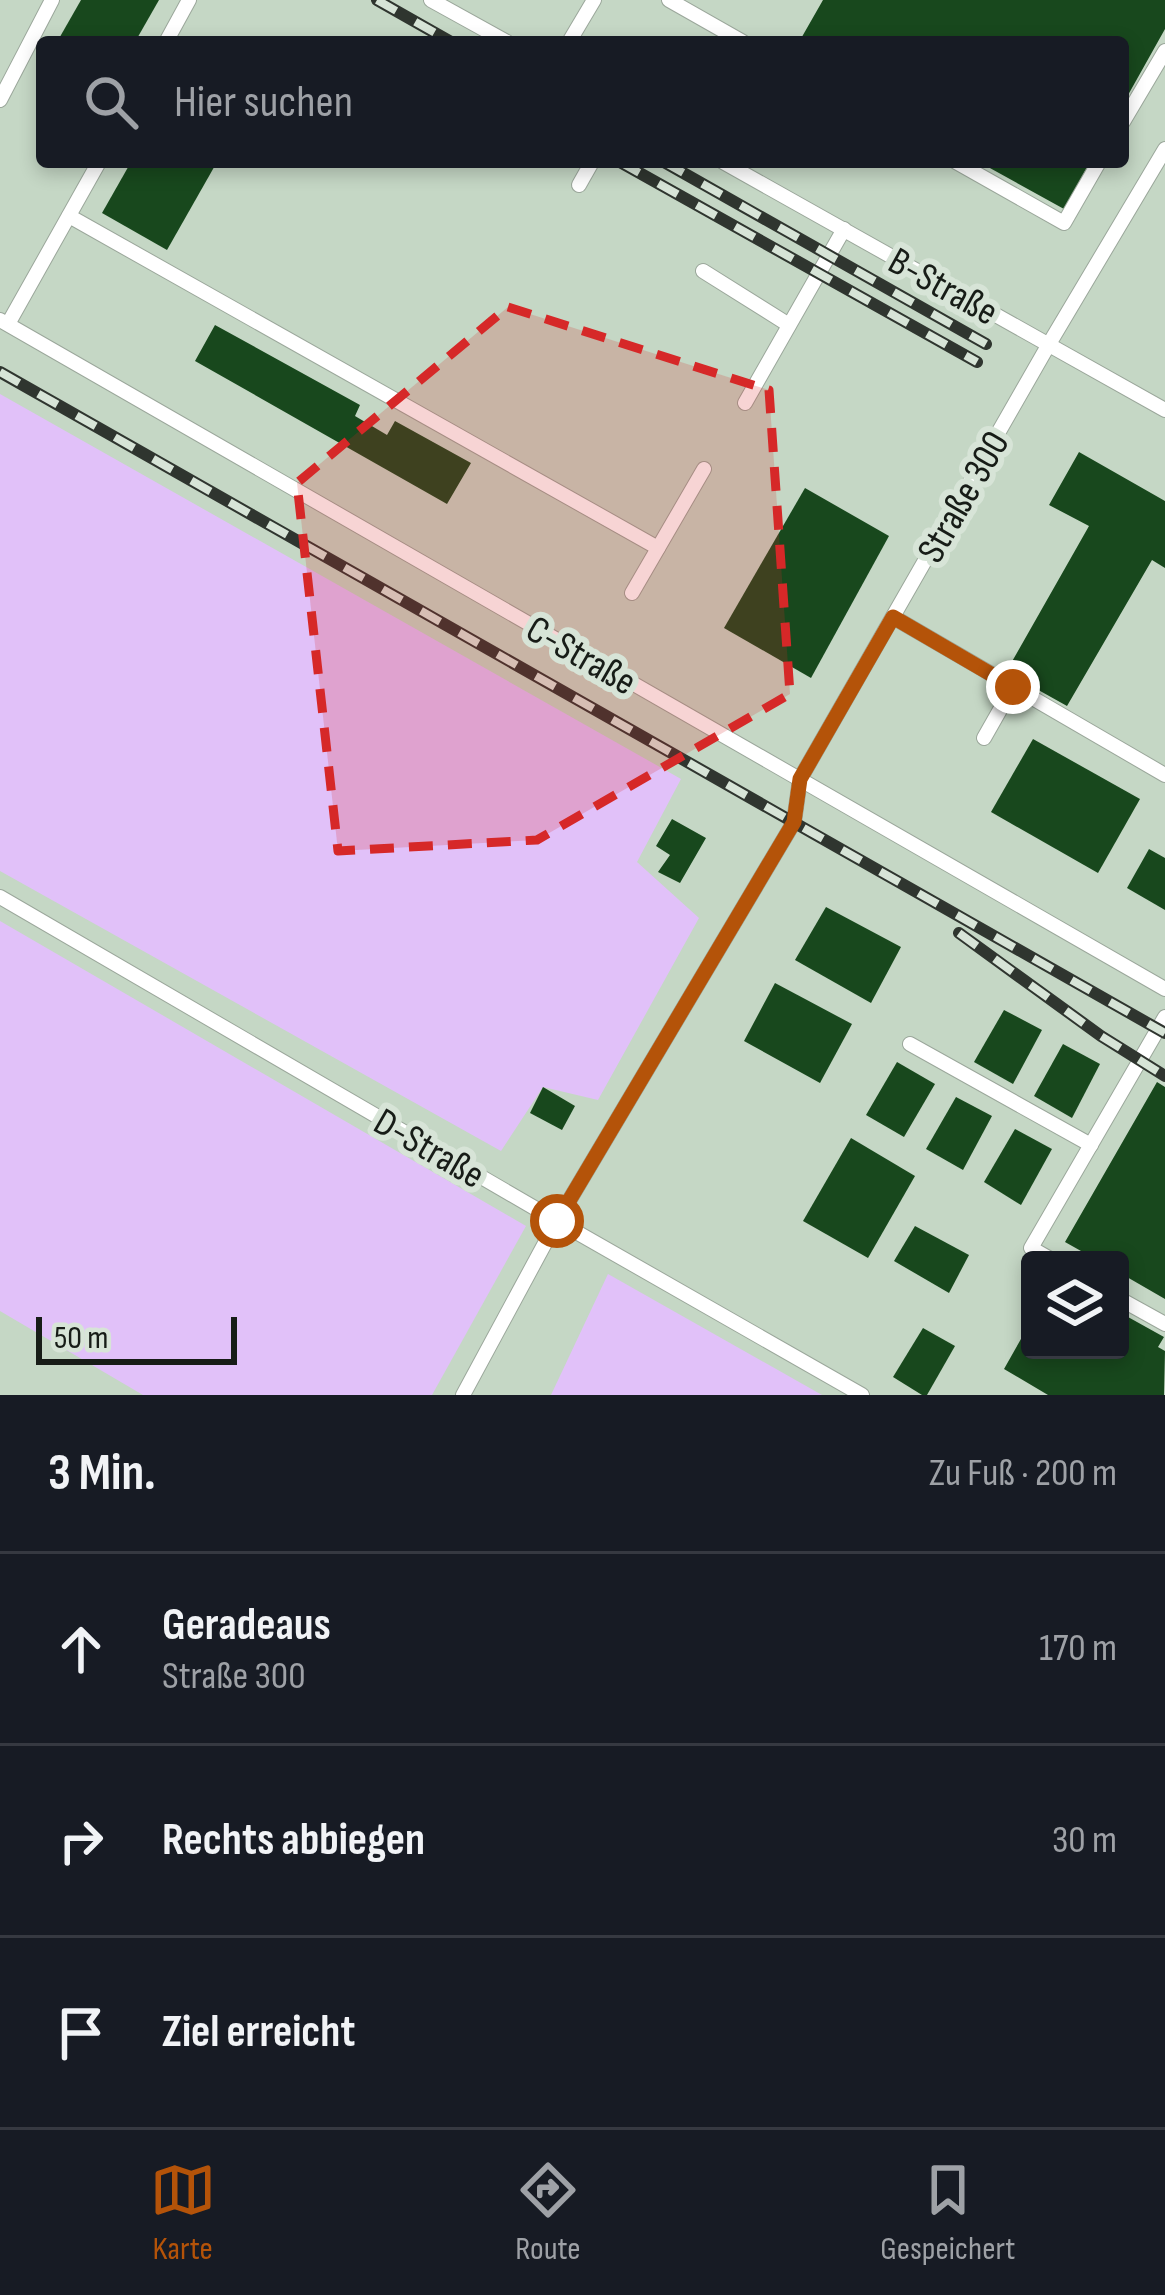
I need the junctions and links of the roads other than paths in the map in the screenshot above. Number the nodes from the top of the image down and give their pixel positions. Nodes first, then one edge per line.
1 (52, 0) edge
2 (189, 0) edge
3 (431, 0) edge
4 (594, 0) edge
5 (669, 0) edge
6 (169, 36) edge
7 (496, 36) edge
8 (573, 36) edge
9 (732, 36) edge
10 (1165, 51) edge
11 (0, 100) edge
12 (1129, 112) edge
13 (1165, 149) edge
14 (96, 168) edge
15 (589, 168) edge
16 (734, 168) edge
17 (967, 168) edge
18 (1096, 168) edge
19 (579, 185) dead end
20 (68, 216) junction
21 (844, 230) junction
22 (704, 271) dead end
23 (4, 322) edge
24 (789, 325) junction
25 (1049, 344) junction
26 (745, 404) dead end
27 (1165, 410) edge
28 (704, 469) dead end
29 (658, 548) junction
30 (632, 593) dead end
31 (893, 617) junction
32 (1013, 687) junction
33 (984, 738) dead end
34 (1165, 776) edge
35 (800, 779) junction
36 (0, 897) edge
37 (1165, 989) edge
38 (1165, 1017) edge
39 (910, 1044) dead end
40 (1091, 1144) junction
41 (557, 1221) junction
42 (1036, 1251) edge
43 (1129, 1304) edge
44 (1165, 1324) edge
45 (463, 1395) edge
46 (862, 1395) edge

1 - 11 lane
2 - 6 lane
3 - 7 lane
4 - 8 lane
5 - 9 lane
10 - 12 lane
13 - 25 lane, Straße 300
14 - 20 lane
15 - 19 lane
16 - 21 lane, B-Straße
17 - 18 lane
20 - 23 lane
20 - 29 lane
21 - 24 lane
21 - 25 lane, B-Straße
22 - 24 lane
23 - 35 lane, C-Straße
24 - 26 lane
25 - 27 lane, B-Straße
25 - 31 lane, Straße 300
28 - 29 lane
29 - 30 lane
31 - 32 lane
31 - 35 lane, Straße 300
32 - 33 lane
32 - 34 lane
35 - 37 lane, C-Straße
35 - 41 lane, Straße 300
36 - 41 lane, D-Straße
38 - 40 lane
39 - 40 lane
40 - 42 lane
41 - 45 lane, Straße 300
41 - 46 lane, D-Straße
43 - 44 lane

